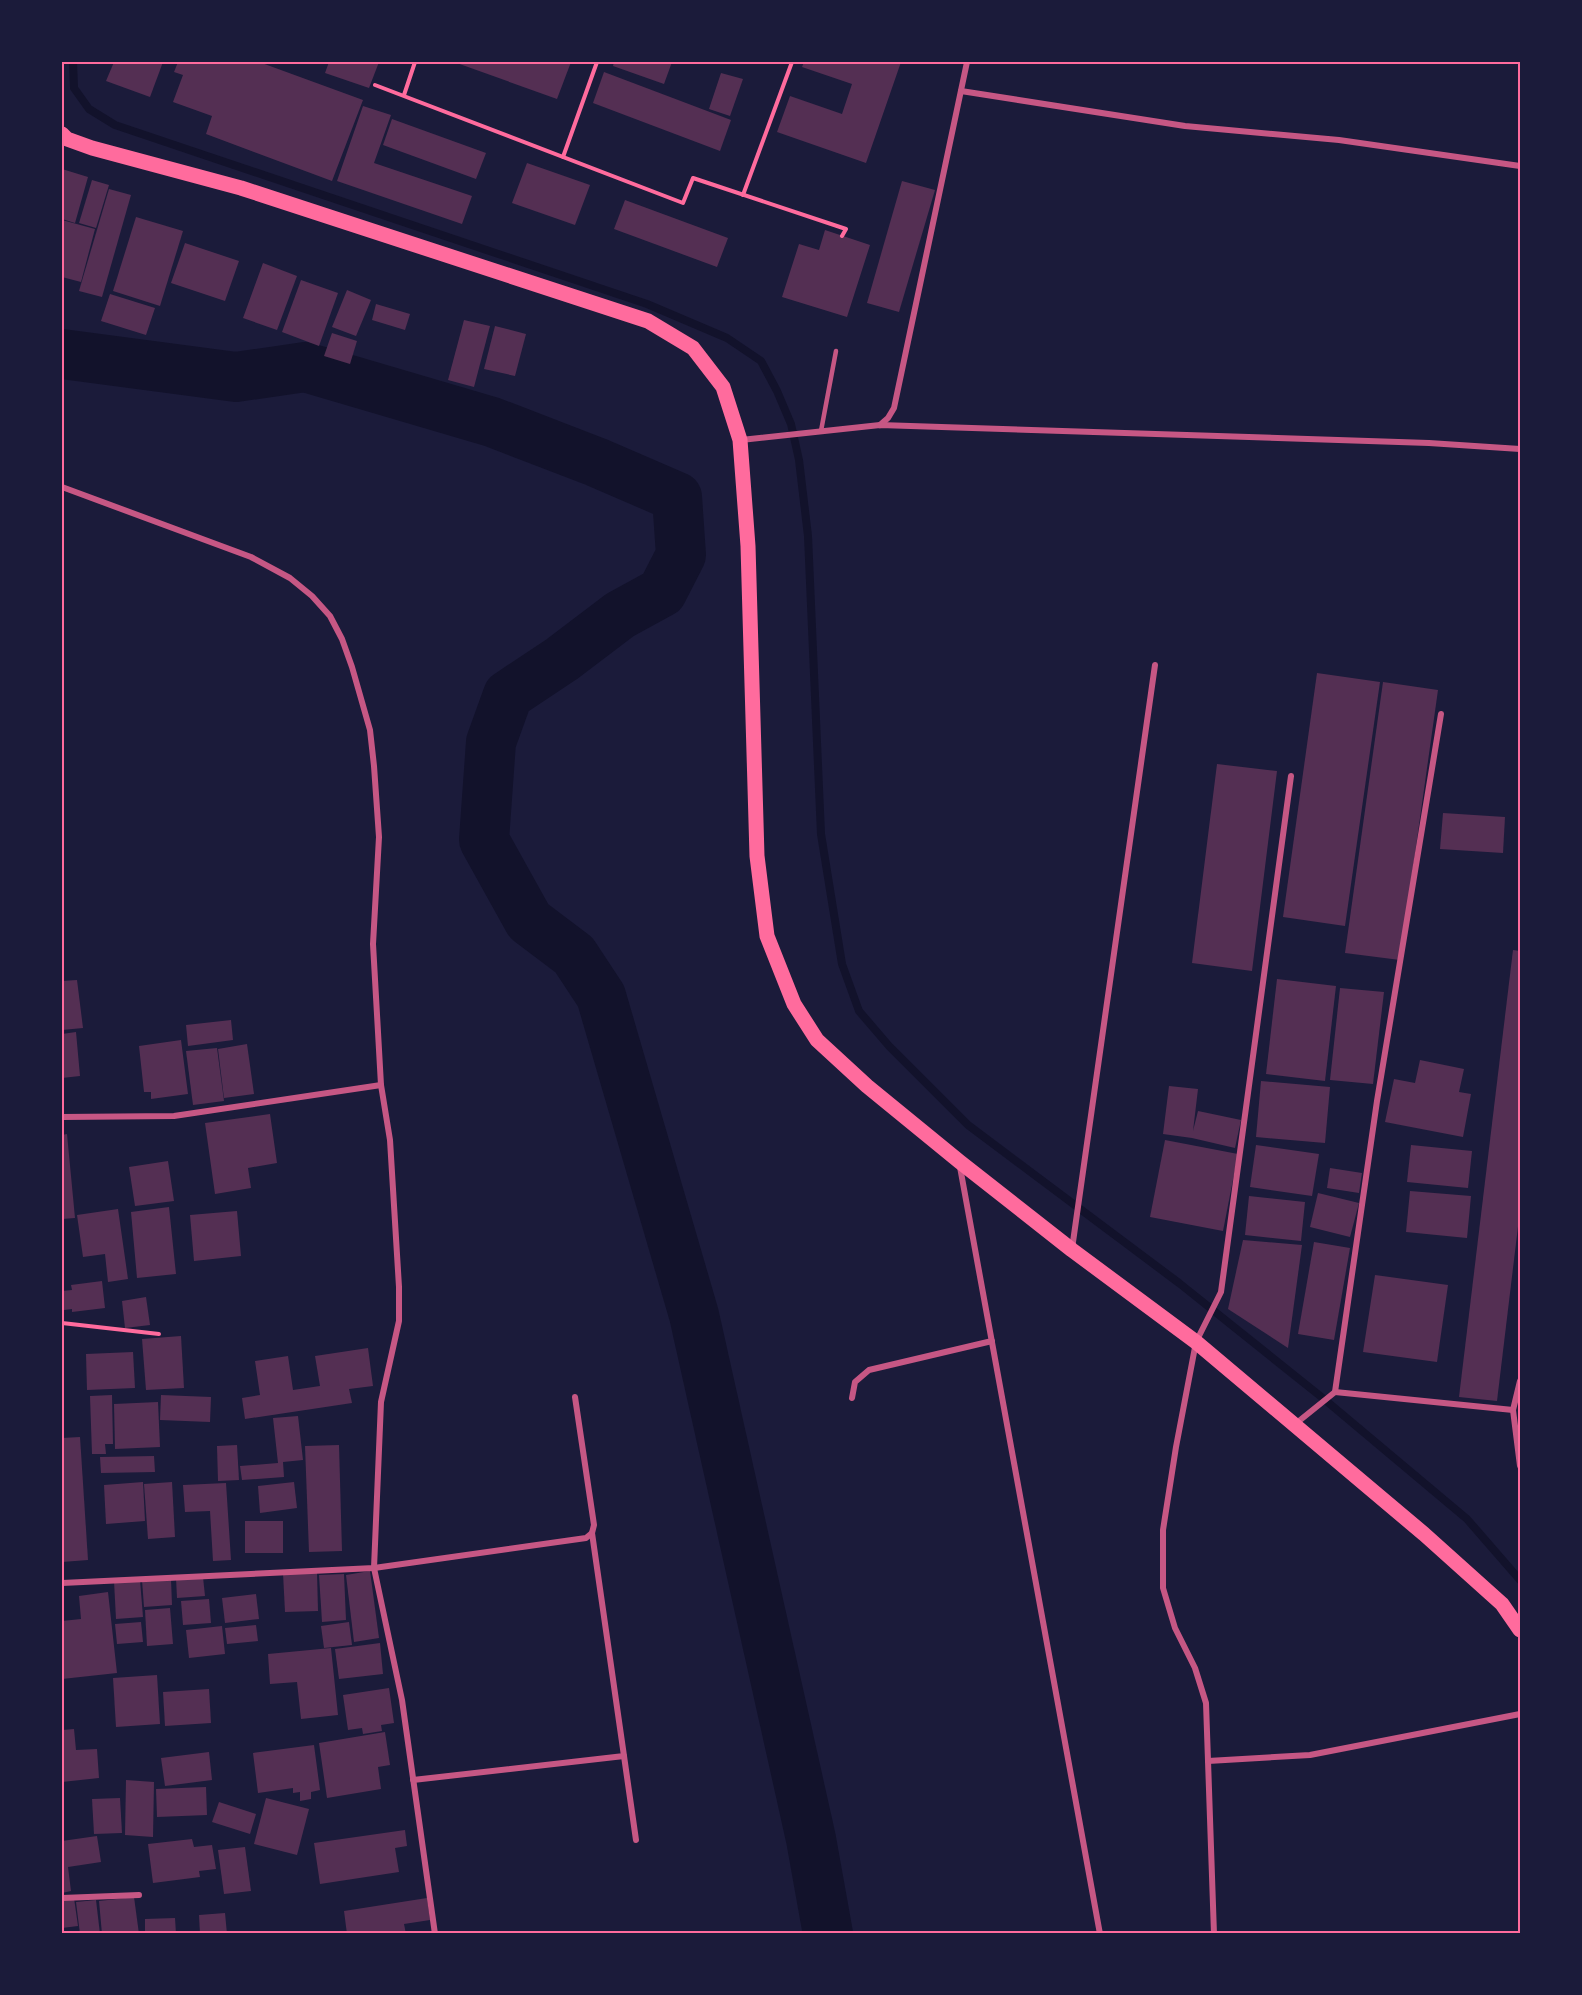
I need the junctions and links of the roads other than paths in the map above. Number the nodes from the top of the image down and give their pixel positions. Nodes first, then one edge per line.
1 (967, 62) edge
2 (961, 91) junction
3 (64, 136) edge
4 (1521, 166) edge
5 (836, 351) dead end
6 (880, 425) junction
7 (821, 431) junction
8 (740, 440) junction
9 (1521, 449) edge
10 (62, 487) edge
11 (1155, 665) dead end
12 (1441, 714) dead end
13 (1291, 776) dead end
14 (381, 1085) junction
15 (62, 1117) edge
16 (960, 1162) junction
17 (1072, 1250) junction
18 (992, 1341) junction
19 (1196, 1342) junction
20 (1521, 1381) edge
21 (1335, 1392) junction
22 (575, 1397) dead end
23 (852, 1398) dead end
24 (1514, 1410) junction
25 (1294, 1426) junction
26 (1521, 1466) edge
27 (592, 1533) junction
28 (374, 1568) junction
29 (62, 1583) edge
30 (1521, 1630) edge
31 (1521, 1714) edge
32 (624, 1756) junction
33 (1208, 1761) junction
34 (413, 1780) junction
35 (636, 1840) dead end
36 (139, 1895) dead end
37 (62, 1898) edge
38 (435, 1934) edge
39 (1100, 1934) edge
40 (1214, 1934) edge

1 - 2 street
2 - 4 street
2 - 6 street
3 - 8 main road
5 - 7 lane
6 - 7 street
6 - 9 street
7 - 8 street
8 - 16 main road
10 - 14 street
11 - 17 street
12 - 21 street
13 - 19 street
14 - 15 street
14 - 28 street
16 - 17 main road
16 - 18 street
17 - 19 main road
18 - 23 street
18 - 39 street
19 - 25 main road
19 - 33 street
20 - 24 street
21 - 24 street
21 - 25 street
22 - 27 street
24 - 26 street
25 - 30 main road
27 - 28 street
27 - 32 street
28 - 29 street
28 - 34 street
31 - 33 street
32 - 34 street
32 - 35 street
33 - 40 street
34 - 38 street
36 - 37 street

